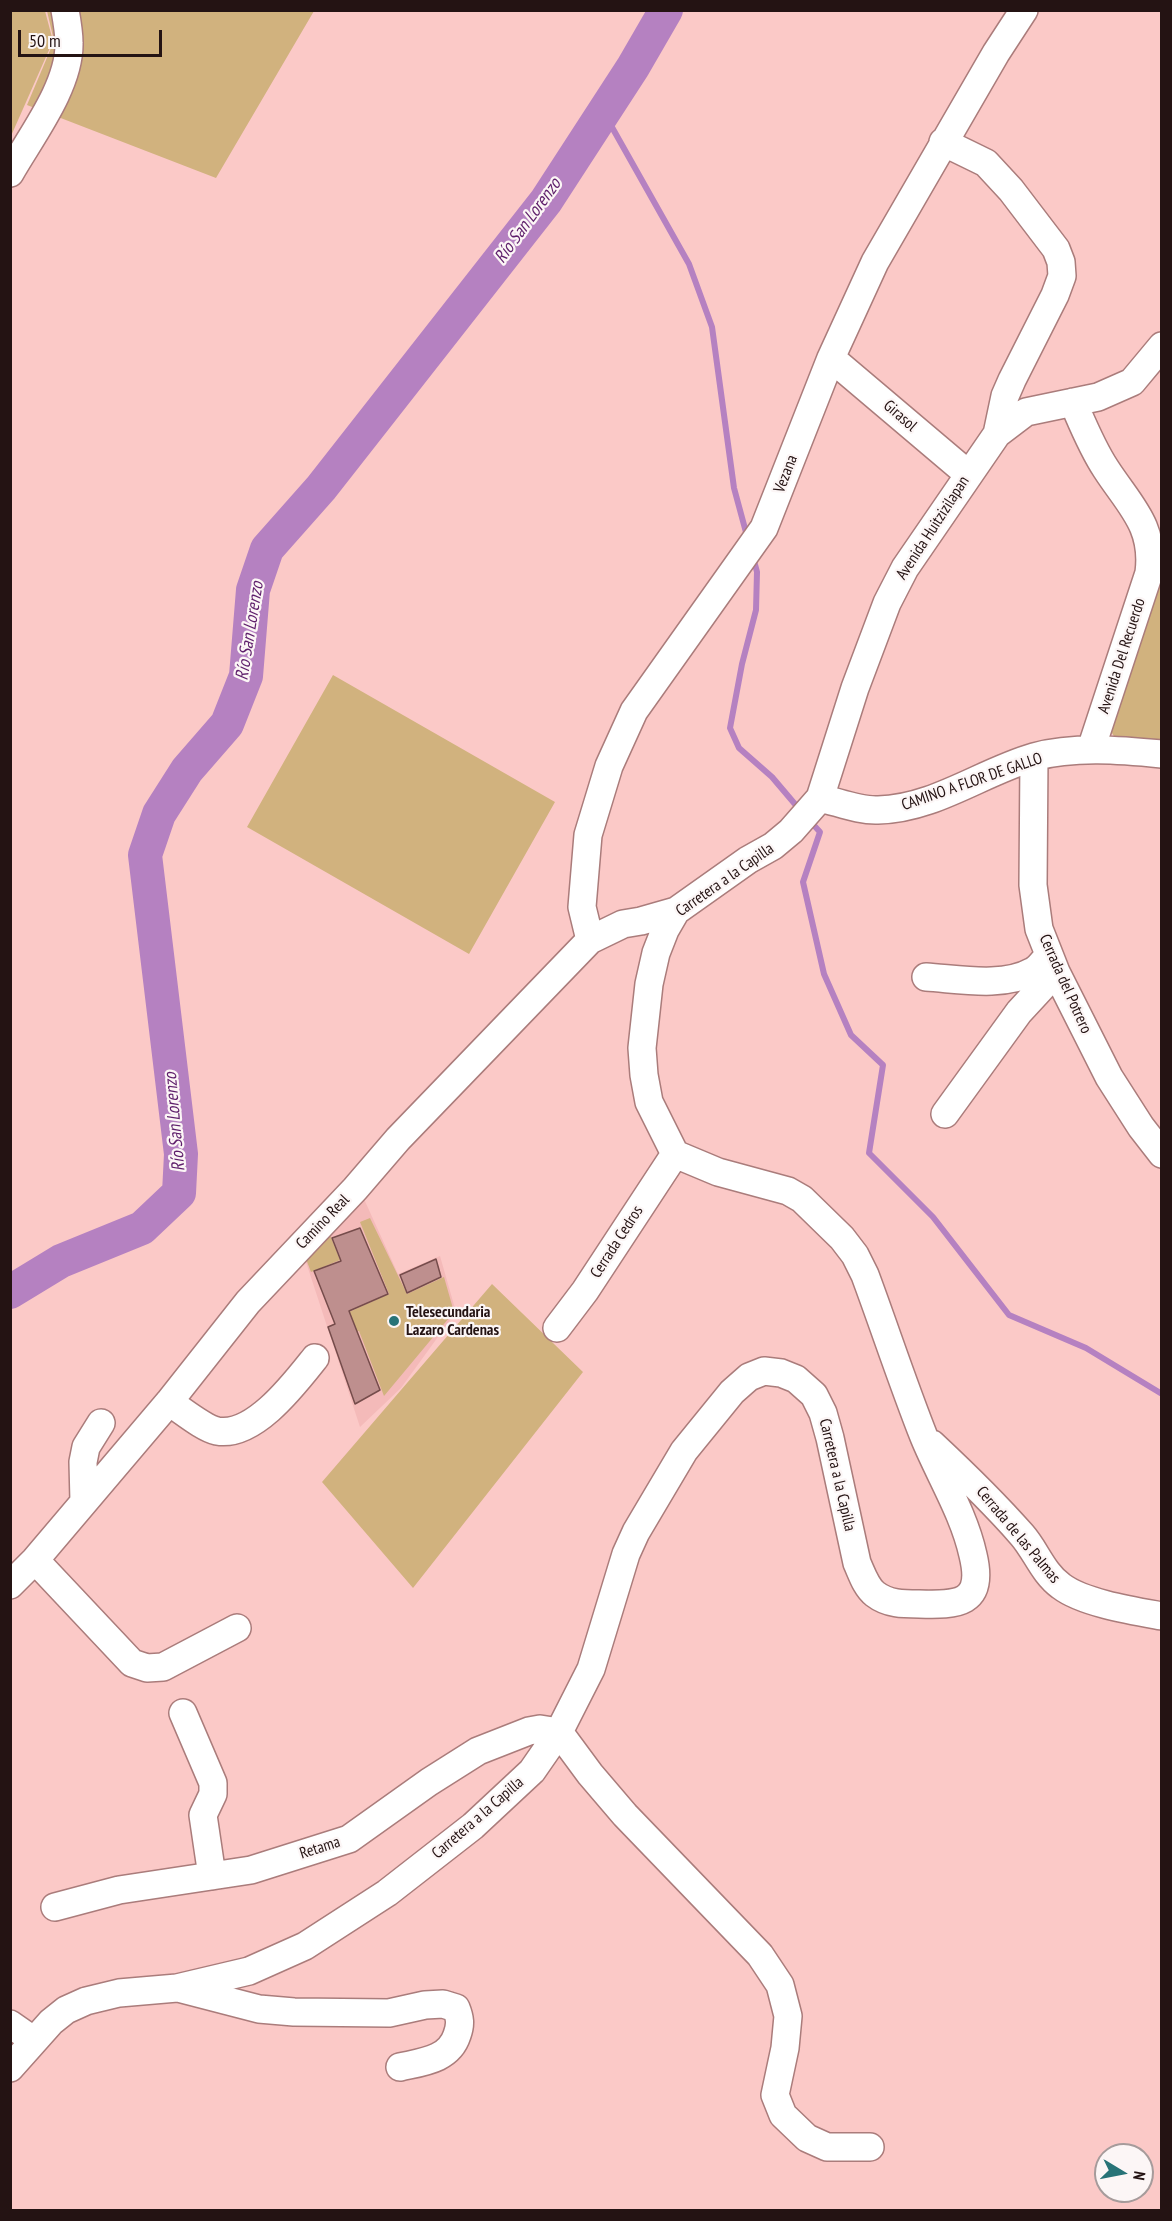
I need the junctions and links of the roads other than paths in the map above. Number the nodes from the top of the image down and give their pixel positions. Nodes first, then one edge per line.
1 (65, 10) edge
2 (1024, 10) edge
3 (943, 142) junction
4 (10, 173) edge
5 (1161, 345) edge
6 (831, 358) junction
7 (1073, 402) junction
8 (997, 434) junction
9 (968, 474) junction
10 (1091, 749) junction
11 (1161, 754) edge
12 (1034, 757) junction
13 (816, 803) junction
14 (676, 911) junction
15 (590, 940) junction
16 (1053, 963) junction
17 (926, 977) dead end
18 (945, 1114) dead end
19 (675, 1154) junction
20 (1161, 1154) edge
21 (557, 1328) dead end
22 (315, 1358) dead end
23 (169, 1402) junction
24 (101, 1423) dead end
25 (924, 1437) junction
26 (84, 1502) junction
27 (35, 1560) junction
28 (10, 1585) edge
29 (1161, 1616) edge
30 (237, 1628) dead end
31 (183, 1713) dead end
32 (559, 1732) junction
33 (212, 1876) junction
34 (55, 1906) dead end
35 (177, 1988) junction
36 (10, 2024) edge
37 (33, 2040) junction
38 (10, 2067) edge
39 (400, 2067) dead end
40 (870, 2147) dead end

1 - 4 street
2 - 3 street, Vezana
3 - 6 street, Vezana
3 - 8 street
5 - 7 street, Avenida Huitzizilapan
6 - 9 street, Girasol
6 - 15 street, Vezana
7 - 8 street, Avenida Huitzizilapan
7 - 10 street, Avenida Del Recuerdo
8 - 9 street, Avenida Huitzizilapan
9 - 13 street, Avenida Huitzizilapan
10 - 11 street, CAMINO A FLOR DE GALLO
10 - 12 street, CAMINO A FLOR DE GALLO
12 - 13 street, CAMINO A FLOR DE GALLO
12 - 16 street, Cerrada del Potrero
13 - 14 street, Carretera a la Capilla
14 - 15 street, Camino Real
14 - 19 street, Carretera a la Capilla
15 - 23 street, Camino Real
16 - 17 street
16 - 18 street
16 - 20 street, Cerrada del Potrero
19 - 21 street, Cerrada Cedros
19 - 25 street, Carretera a la Capilla
22 - 23 street
23 - 26 street, Camino Real
24 - 26 street
25 - 29 street, Cerrada de las Palmas
25 - 32 street, Carretera a la Capilla
26 - 27 street, Camino Real
27 - 28 street, Camino Real
27 - 30 street
31 - 33 street
32 - 33 street, Retama
32 - 35 street, Carretera a la Capilla
32 - 40 street
33 - 34 street, Retama
35 - 37 street, Carretera a la Capilla
35 - 39 street
36 - 37 street
37 - 38 street, Carretera a la Capilla

